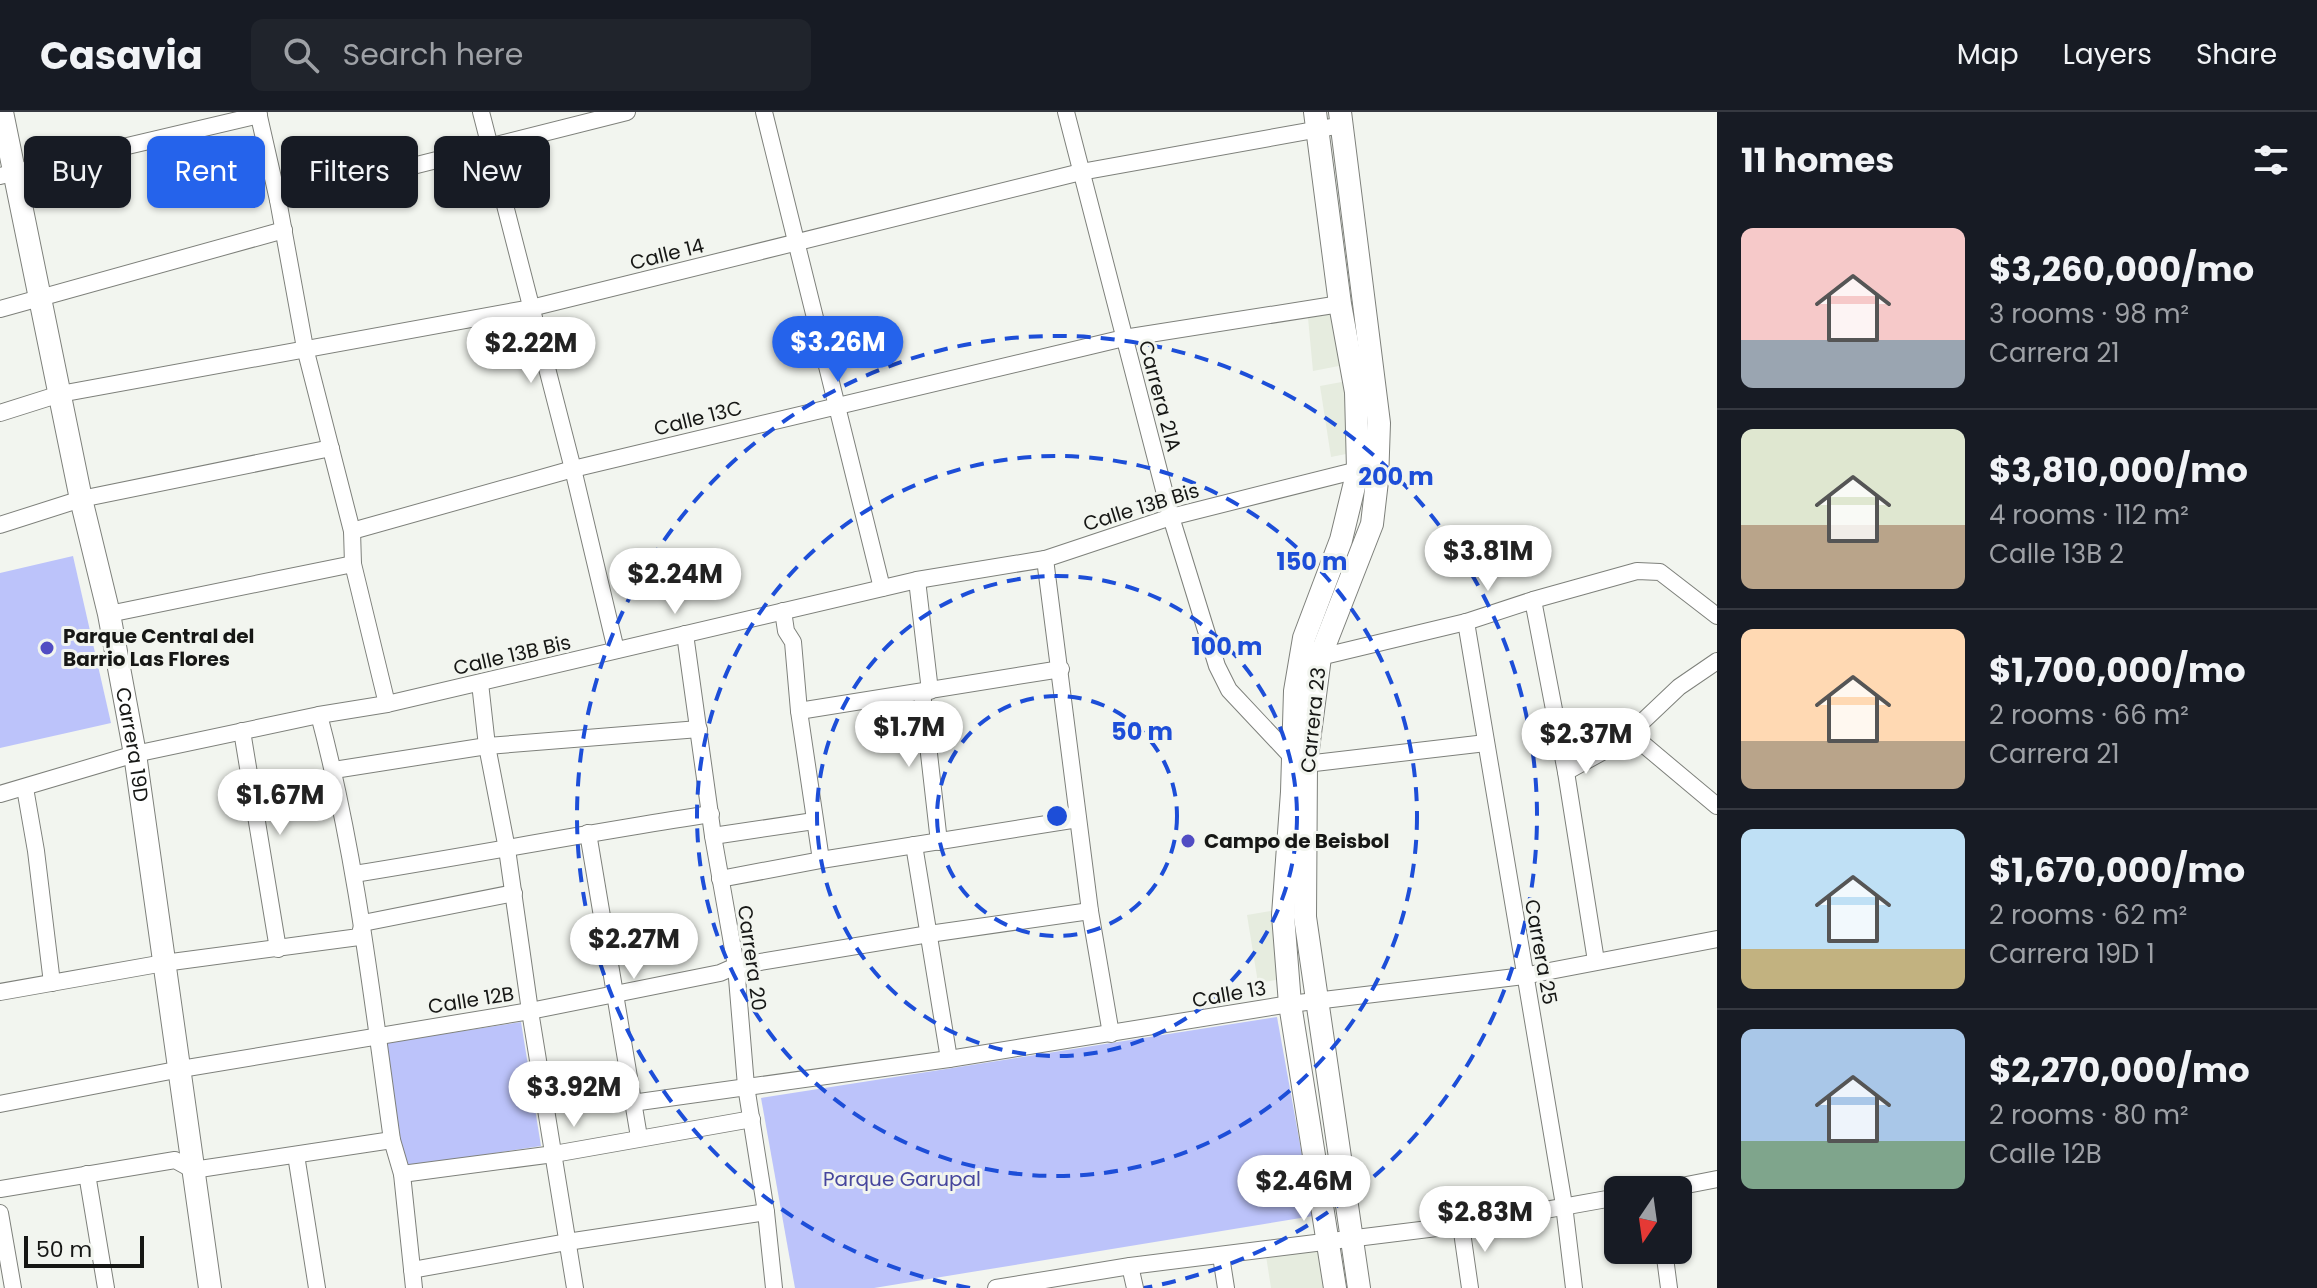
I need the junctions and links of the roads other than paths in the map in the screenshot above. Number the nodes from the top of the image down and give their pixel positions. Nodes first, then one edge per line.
1 (2, 112) edge
2 (481, 112) edge
3 (627, 112) edge
4 (764, 112) edge
5 (1066, 112) edge
6 (259, 114) edge
7 (1341, 118) edge
8 (1316, 120) edge
9 (487, 136) edge
10 (530, 136) edge
11 (434, 160) edge
12 (1081, 172) junction
13 (7, 174) edge
14 (278, 200) junction
15 (505, 208) edge
16 (284, 230) junction
17 (796, 243) junction
18 (41, 299) junction
19 (1340, 304) junction
20 (531, 308) junction
21 (0, 309) edge
22 (1124, 338) junction
23 (305, 348) junction
24 (60, 394) junction
25 (837, 405) junction
26 (0, 413) edge
27 (331, 448) junction
28 (573, 469) junction
29 (1358, 470) junction
30 (81, 499) junction
31 (1171, 517) junction
32 (0, 525) edge
33 (352, 531) junction
34 (1045, 559) junction
35 (353, 564) junction
36 (917, 580) junction
37 (882, 588) junction
38 (1533, 600) junction
39 (783, 611) junction
40 (109, 614) junction
41 (1717, 616) edge
42 (1466, 622) junction
43 (685, 634) junction
44 (616, 650) junction
45 (1320, 657) junction
46 (1717, 661) edge
47 (1061, 669) junction
48 (480, 683) junction
49 (926, 691) junction
50 (387, 704) junction
51 (799, 711) junction
52 (319, 715) junction
53 (699, 729) junction
54 (242, 731) junction
55 (1631, 734) junction
56 (1486, 743) junction
57 (487, 746) junction
58 (135, 754) junction
59 (1299, 760) junction
60 (334, 770) junction
61 (1566, 772) junction
62 (25, 788) junction
63 (0, 794) edge
64 (1717, 806) edge
65 (711, 814) junction
66 (1078, 819) junction
67 (814, 821) junction
68 (588, 833) junction
69 (713, 836) junction
70 (939, 842) junction
71 (914, 845) junction
72 (507, 849) junction
73 (821, 860) junction
74 (354, 874) junction
75 (720, 879) junction
76 (514, 893) junction
77 (1090, 911) junction
78 (363, 923) junction
79 (929, 934) junction
80 (1716, 940) edge
81 (1717, 946) edge
82 (278, 949) junction
83 (1596, 961) junction
84 (164, 963) junction
85 (736, 966) junction
86 (1524, 976) junction
87 (52, 983) junction
88 (0, 992) edge
89 (616, 992) junction
90 (1317, 1002) junction
91 (1290, 1004) junction
92 (530, 1011) junction
93 (1111, 1034) junction
94 (377, 1035) junction
95 (949, 1059) junction
96 (181, 1069) junction
97 (746, 1086) junction
98 (632, 1103) junction
99 (0, 1104) edge
100 (752, 1119) junction
101 (639, 1137) junction
102 (392, 1140) junction
103 (554, 1154) junction
104 (296, 1155) junction
105 (193, 1170) junction
106 (87, 1174) junction
107 (402, 1174) junction
108 (1717, 1179) edge
109 (1692, 1184) edge
110 (0, 1189) edge
111 (1604, 1199) edge
112 (1564, 1205) junction
113 (766, 1212) junction
114 (0, 1213) edge
115 (1461, 1225) junction
116 (1351, 1237) junction
117 (1329, 1240) junction
118 (567, 1242) junction
119 (1221, 1256) junction
120 (1666, 1264) edge
121 (1130, 1266) junction
122 (412, 1270) junction
123 (13, 1288) edge
124 (106, 1288) edge
125 (210, 1288) edge
126 (317, 1288) edge
127 (414, 1288) edge
128 (575, 1288) edge
129 (774, 1288) edge
130 (996, 1288) edge
131 (1135, 1288) edge
132 (1226, 1288) edge
133 (1335, 1288) edge
134 (1359, 1288) edge
135 (1470, 1288) edge
136 (1574, 1288) edge
137 (1669, 1288) edge

1 - 13 main road, Carrera 19D
2 - 9 street
3 - 10 street
4 - 17 street
5 - 12 street, Carrera 21A
6 - 13 street
6 - 14 street
7 - 8 street, Calle 14
7 - 45 main road, Carrera 23
8 - 12 street, Calle 14
8 - 19 main road, Carrera 23
11 - 14 street
12 - 17 street, Calle 14
12 - 22 street, Carrera 21A
13 - 18 main road, Carrera 19D
14 - 16 street
15 - 20 street
16 - 18 street
16 - 23 street
17 - 20 street, Calle 14
17 - 25 street
18 - 21 street
18 - 24 main road, Carrera 19D
19 - 22 street, Calle 13C
19 - 29 main road, Carrera 23
20 - 23 street, Calle 14
20 - 28 street
22 - 25 street, Calle 13C
22 - 31 street, Carrera 21A
23 - 24 street, Calle 14
23 - 27 street
24 - 26 street, Calle 14
24 - 30 main road, Carrera 19D
25 - 28 street, Calle 13C
25 - 37 street
27 - 30 street
27 - 33 street
28 - 33 street, Calle 13C
28 - 44 street
29 - 31 street, Calle 13B Bis
29 - 59 main road, Carrera 23
30 - 32 street
30 - 40 main road, Carrera 19D
31 - 34 street, Calle 13B Bis
31 - 59 street, Carrera 21A
33 - 35 street
34 - 36 street, Calle 13B Bis
34 - 47 street
35 - 40 street
35 - 50 street
36 - 37 street, Calle 13B Bis
36 - 49 street
37 - 39 street, Calle 13B Bis
38 - 41 street
38 - 42 street
38 - 61 street
39 - 43 street, Calle 13B Bis
39 - 51 street
40 - 58 main road, Carrera 19D
42 - 45 street
42 - 56 street, Carrera 25
43 - 44 street, Calle 13B Bis
43 - 53 street, Carrera 20
44 - 48 street, Calle 13B Bis
45 - 59 main road, Carrera 23
46 - 55 street
47 - 49 street
47 - 66 street
48 - 50 street, Calle 13B Bis
48 - 57 street
49 - 51 street
49 - 70 street
50 - 52 street, Calle 13B Bis
51 - 67 street
52 - 54 street, Calle 13B Bis
52 - 60 street
53 - 57 street
53 - 65 street, Carrera 20
54 - 58 street, Calle 13B Bis
54 - 82 street
55 - 61 street
55 - 64 street
56 - 59 street
56 - 86 street, Carrera 25
57 - 60 street
57 - 72 street
58 - 62 street, Calle 13B Bis
58 - 84 main road, Carrera 19D
59 - 90 main road, Carrera 23
59 - 91 main road, Carrera 23
60 - 74 street
61 - 83 street
62 - 63 street, Calle 13B Bis
62 - 87 street
65 - 68 street
65 - 69 street, Carrera 20
66 - 70 street
66 - 77 street
67 - 69 street
67 - 73 street
68 - 72 street
68 - 89 street
69 - 75 street, Carrera 20
70 - 71 street
71 - 73 street
71 - 79 street
72 - 74 street
72 - 76 street
73 - 75 street
74 - 78 street
75 - 85 street, Carrera 20
76 - 78 street
76 - 92 street
77 - 79 street, Calle 12B
77 - 93 street
78 - 82 street
78 - 94 street
79 - 85 street, Calle 12B
79 - 95 street
80 - 81 street
80 - 83 street, Calle 13
82 - 84 street
83 - 86 street, Calle 13
84 - 87 street
84 - 96 main road, Carrera 19D
85 - 89 street, Calle 12B
85 - 97 street, Carrera 20
86 - 90 street, Calle 13
86 - 112 street, Carrera 25
87 - 88 street
89 - 92 street, Calle 12B
89 - 98 street
90 - 91 street, Calle 13
90 - 116 main road, Carrera 23
91 - 93 street, Calle 13
91 - 117 main road, Carrera 23
92 - 94 street, Calle 12B
92 - 103 street
93 - 95 street, Calle 13
94 - 96 street, Calle 12B
94 - 102 street
95 - 97 street, Calle 13
96 - 99 street, Calle 12B
96 - 105 main road, Carrera 19D
97 - 98 street, Calle 13
97 - 100 street, Carrera 20
98 - 101 street
100 - 101 street
100 - 113 street, Carrera 20
101 - 103 street
102 - 104 street
102 - 107 street
103 - 107 street
103 - 118 street
104 - 105 street
104 - 126 street
105 - 106 street
105 - 125 main road, Carrera 19D
106 - 110 street
106 - 124 street
107 - 122 street
108 - 109 street
111 - 112 street
112 - 115 street
112 - 136 street, Carrera 25
113 - 118 street
113 - 129 street, Carrera 20
114 - 123 street
115 - 116 street
115 - 135 street
116 - 117 street
116 - 134 main road, Carrera 23
117 - 119 street
117 - 133 main road, Carrera 23
118 - 122 street
118 - 128 street
119 - 121 street
119 - 132 street
120 - 137 street
121 - 130 street
121 - 131 street
122 - 127 street

